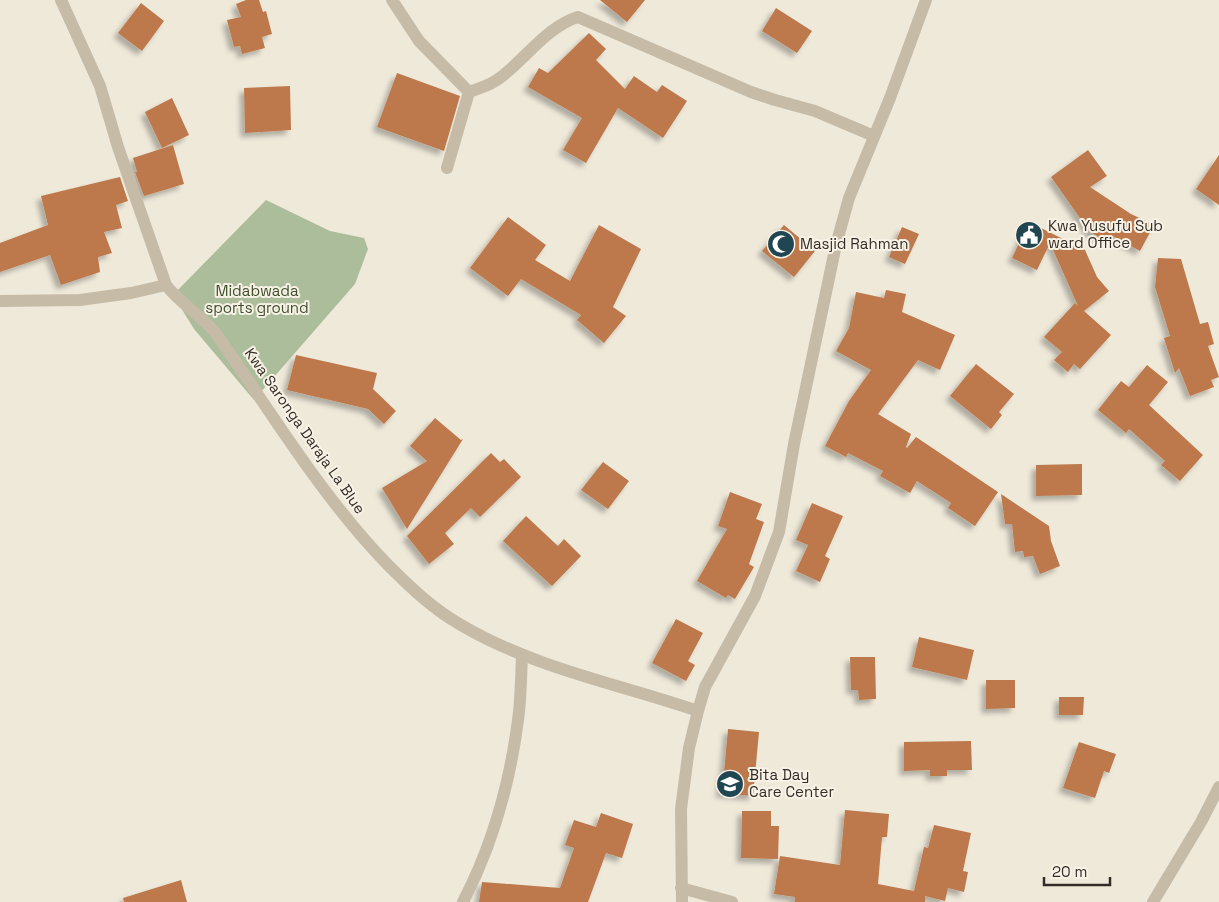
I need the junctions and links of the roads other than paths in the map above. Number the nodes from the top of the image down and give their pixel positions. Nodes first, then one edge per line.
1 (62, 0) edge
2 (392, 0) edge
3 (926, 0) edge
4 (469, 92) junction
5 (874, 136) junction
6 (447, 168) dead end
7 (166, 285) junction
8 (0, 301) edge
9 (522, 655) junction
10 (698, 711) junction
11 (1219, 787) edge
12 (681, 888) junction
13 (463, 902) edge
14 (682, 902) edge
15 (732, 902) edge
16 (1153, 902) edge

1 - 7 street, Kwa Saronga Daraja La Blue
2 - 4 street
3 - 5 street
4 - 5 street
4 - 6 street
5 - 10 street
7 - 8 street
7 - 9 street, Kwa Saronga Daraja La Blue
9 - 10 street, Kwa Saronga Daraja La Blue
9 - 13 street
10 - 12 street
11 - 16 street
12 - 14 street
12 - 15 street

